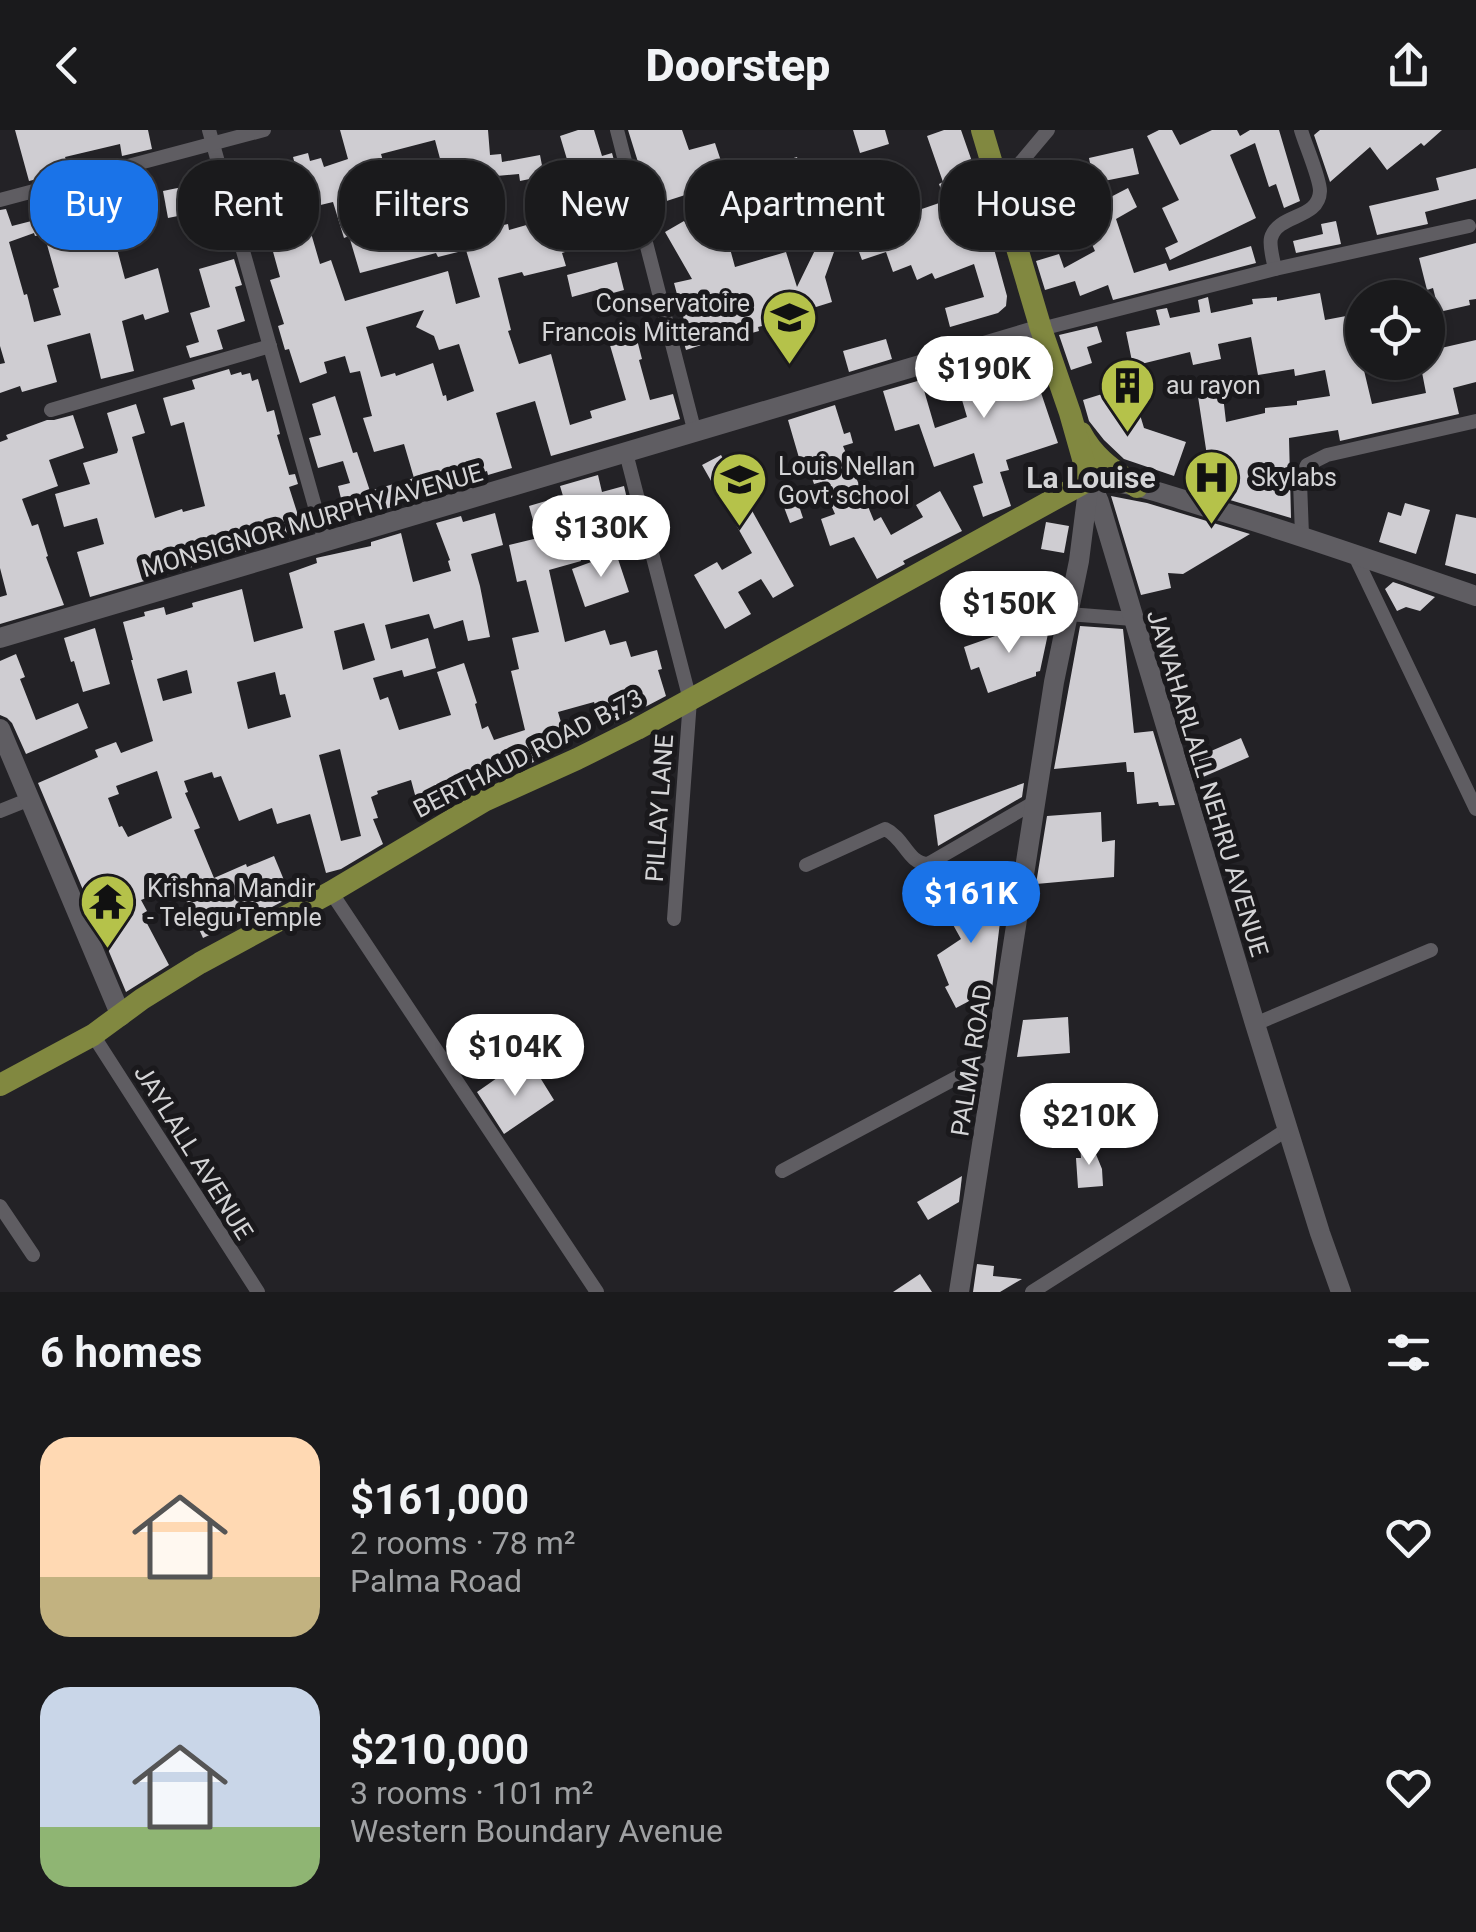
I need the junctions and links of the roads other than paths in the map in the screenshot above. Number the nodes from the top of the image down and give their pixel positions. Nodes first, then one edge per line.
1 (264, 130) edge
2 (617, 130) edge
3 (982, 130) edge
4 (1048, 130) edge
5 (1301, 130) edge
6 (210, 137) edge
7 (991, 160) edge
8 (1023, 160) edge
9 (0, 200) edge
10 (1468, 226) dead end
11 (1018, 250) edge
12 (1275, 269) junction
13 (1040, 329) junction
14 (270, 346) junction
15 (51, 410) dead end
16 (1070, 413) junction
17 (1476, 421) edge
18 (694, 433) junction
19 (626, 453) junction
20 (1089, 480) junction
21 (1137, 487) junction
22 (1302, 535) junction
23 (325, 542) junction
24 (1354, 554) junction
25 (1476, 596) edge
26 (1068, 614) junction
27 (1132, 619) junction
28 (0, 638) edge
29 (690, 700) junction
30 (0, 729) edge
31 (30, 799) junction
32 (1035, 802) junction
33 (1476, 808) edge
34 (0, 811) edge
35 (806, 865) dead end
36 (330, 892) junction
37 (674, 919) dead end
38 (1432, 950) dead end
39 (121, 1016) junction
40 (1254, 1024) junction
41 (94, 1034) junction
42 (997, 1056) junction
43 (0, 1085) edge
44 (1288, 1129) junction
45 (782, 1171) dead end
46 (0, 1206) edge
47 (32, 1254) dead end
48 (258, 1292) edge
49 (597, 1292) edge
50 (959, 1292) edge
51 (1032, 1292) edge
52 (1341, 1292) edge

1 - 6 street
2 - 18 street
3 - 7 main road
4 - 8 street
5 - 12 street
6 - 9 street
6 - 14 street
10 - 12 street
11 - 13 main road
12 - 13 street
13 - 16 main road
13 - 18 street, MONSIGNOR MURPHY AVENUE
14 - 15 street
14 - 23 street
16 - 20 main road
16 - 21 main road
17 - 22 street
18 - 19 street, MONSIGNOR MURPHY AVENUE
19 - 23 street, MONSIGNOR MURPHY AVENUE
19 - 29 street, PILLAY LANE
20 - 21 street
20 - 26 street, PALMA ROAD
20 - 27 street, JAWAHARLALL NEHRU AVENUE
20 - 29 main road, BERTHAUD ROAD B.73
21 - 22 street
22 - 24 street
23 - 28 street, MONSIGNOR MURPHY AVENUE
24 - 25 street
24 - 33 street
26 - 27 street
26 - 32 street, PALMA ROAD
27 - 40 street, JAWAHARLALL NEHRU AVENUE
29 - 36 main road, BERTHAUD ROAD B.73
29 - 37 street, PILLAY LANE
30 - 31 street
31 - 34 street
31 - 39 street
32 - 35 street
32 - 42 street, PALMA ROAD
36 - 39 main road, BERTHAUD ROAD B.73
36 - 49 street
38 - 40 street
39 - 41 main road, BERTHAUD ROAD B.73
40 - 44 street, JAWAHARLALL NEHRU AVENUE
41 - 43 main road, BERTHAUD ROAD B.73
41 - 48 street, JAYLALL AVENUE
42 - 45 street
42 - 50 street, PALMA ROAD
44 - 51 street
44 - 52 street, JAWAHARLALL NEHRU AVENUE
46 - 47 street

